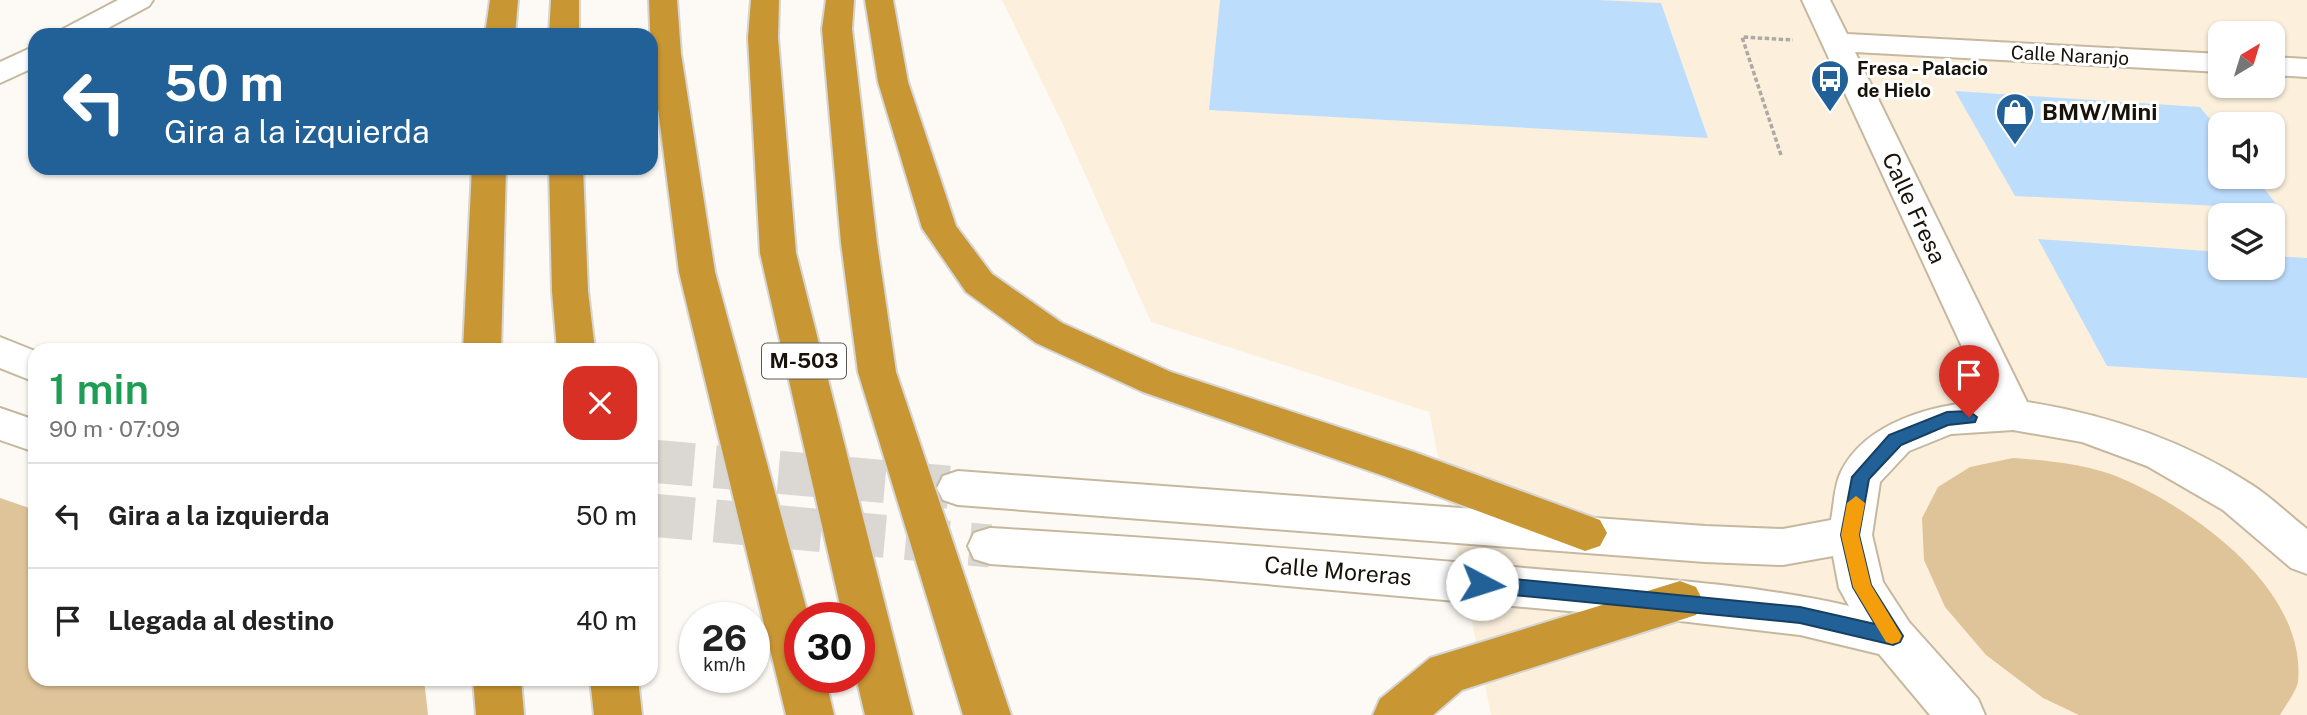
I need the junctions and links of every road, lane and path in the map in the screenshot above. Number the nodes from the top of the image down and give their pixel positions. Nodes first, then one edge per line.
1 (139, 0) edge
2 (505, 0) edge
3 (565, 0) edge
4 (663, 0) edge
5 (765, 0) edge
6 (839, 0) edge
7 (879, 0) edge
8 (1816, 0) edge
9 (86, 28) edge
10 (501, 28) edge
11 (564, 28) edge
12 (1836, 42) junction
13 (28, 59) edge
14 (2208, 63) edge
15 (2286, 67) edge
16 (2307, 68) edge
17 (0, 74) edge
18 (1781, 155) dead end
19 (489, 175) edge
20 (566, 175) edge
21 (482, 343) edge
22 (575, 343) edge
23 (0, 351) edge
24 (28, 365) edge
25 (2013, 415) junction
26 (0, 424) edge
27 (28, 434) edge
28 (958, 488) tunnel mouth
29 (1585, 533) junction
30 (1850, 535) junction
31 (990, 547) tunnel mouth
32 (2307, 554) edge
33 (1681, 601) junction
34 (784, 612) edge
35 (1893, 636) junction
36 (498, 686) edge
37 (615, 686) edge
38 (804, 693) edge
39 (500, 715) edge
40 (618, 715) edge
41 (810, 715) edge
42 (889, 715) edge
43 (987, 715) edge
44 (1397, 715) edge
45 (1961, 715) edge

1 - 9 street
2 - 10 highway
3 - 11 highway
4 - 34 highway
5 - 42 highway, M-503
6 - 43 highway
7 - 29 highway
8 - 12 street, Calle Fresa
12 - 14 street, Calle Naranjo
12 - 18 path
12 - 25 street, Calle Fresa
13 - 17 street
15 - 16 street
19 - 21 highway
20 - 22 highway
23 - 24 street
25 - 30 street
25 - 32 street
26 - 27 street
28 - 29 street
29 - 30 street
30 - 35 street
31 - 33 street, Calle Moreras
33 - 35 street, Calle Moreras
33 - 44 highway
35 - 45 street
36 - 39 highway
37 - 40 highway
38 - 41 highway

